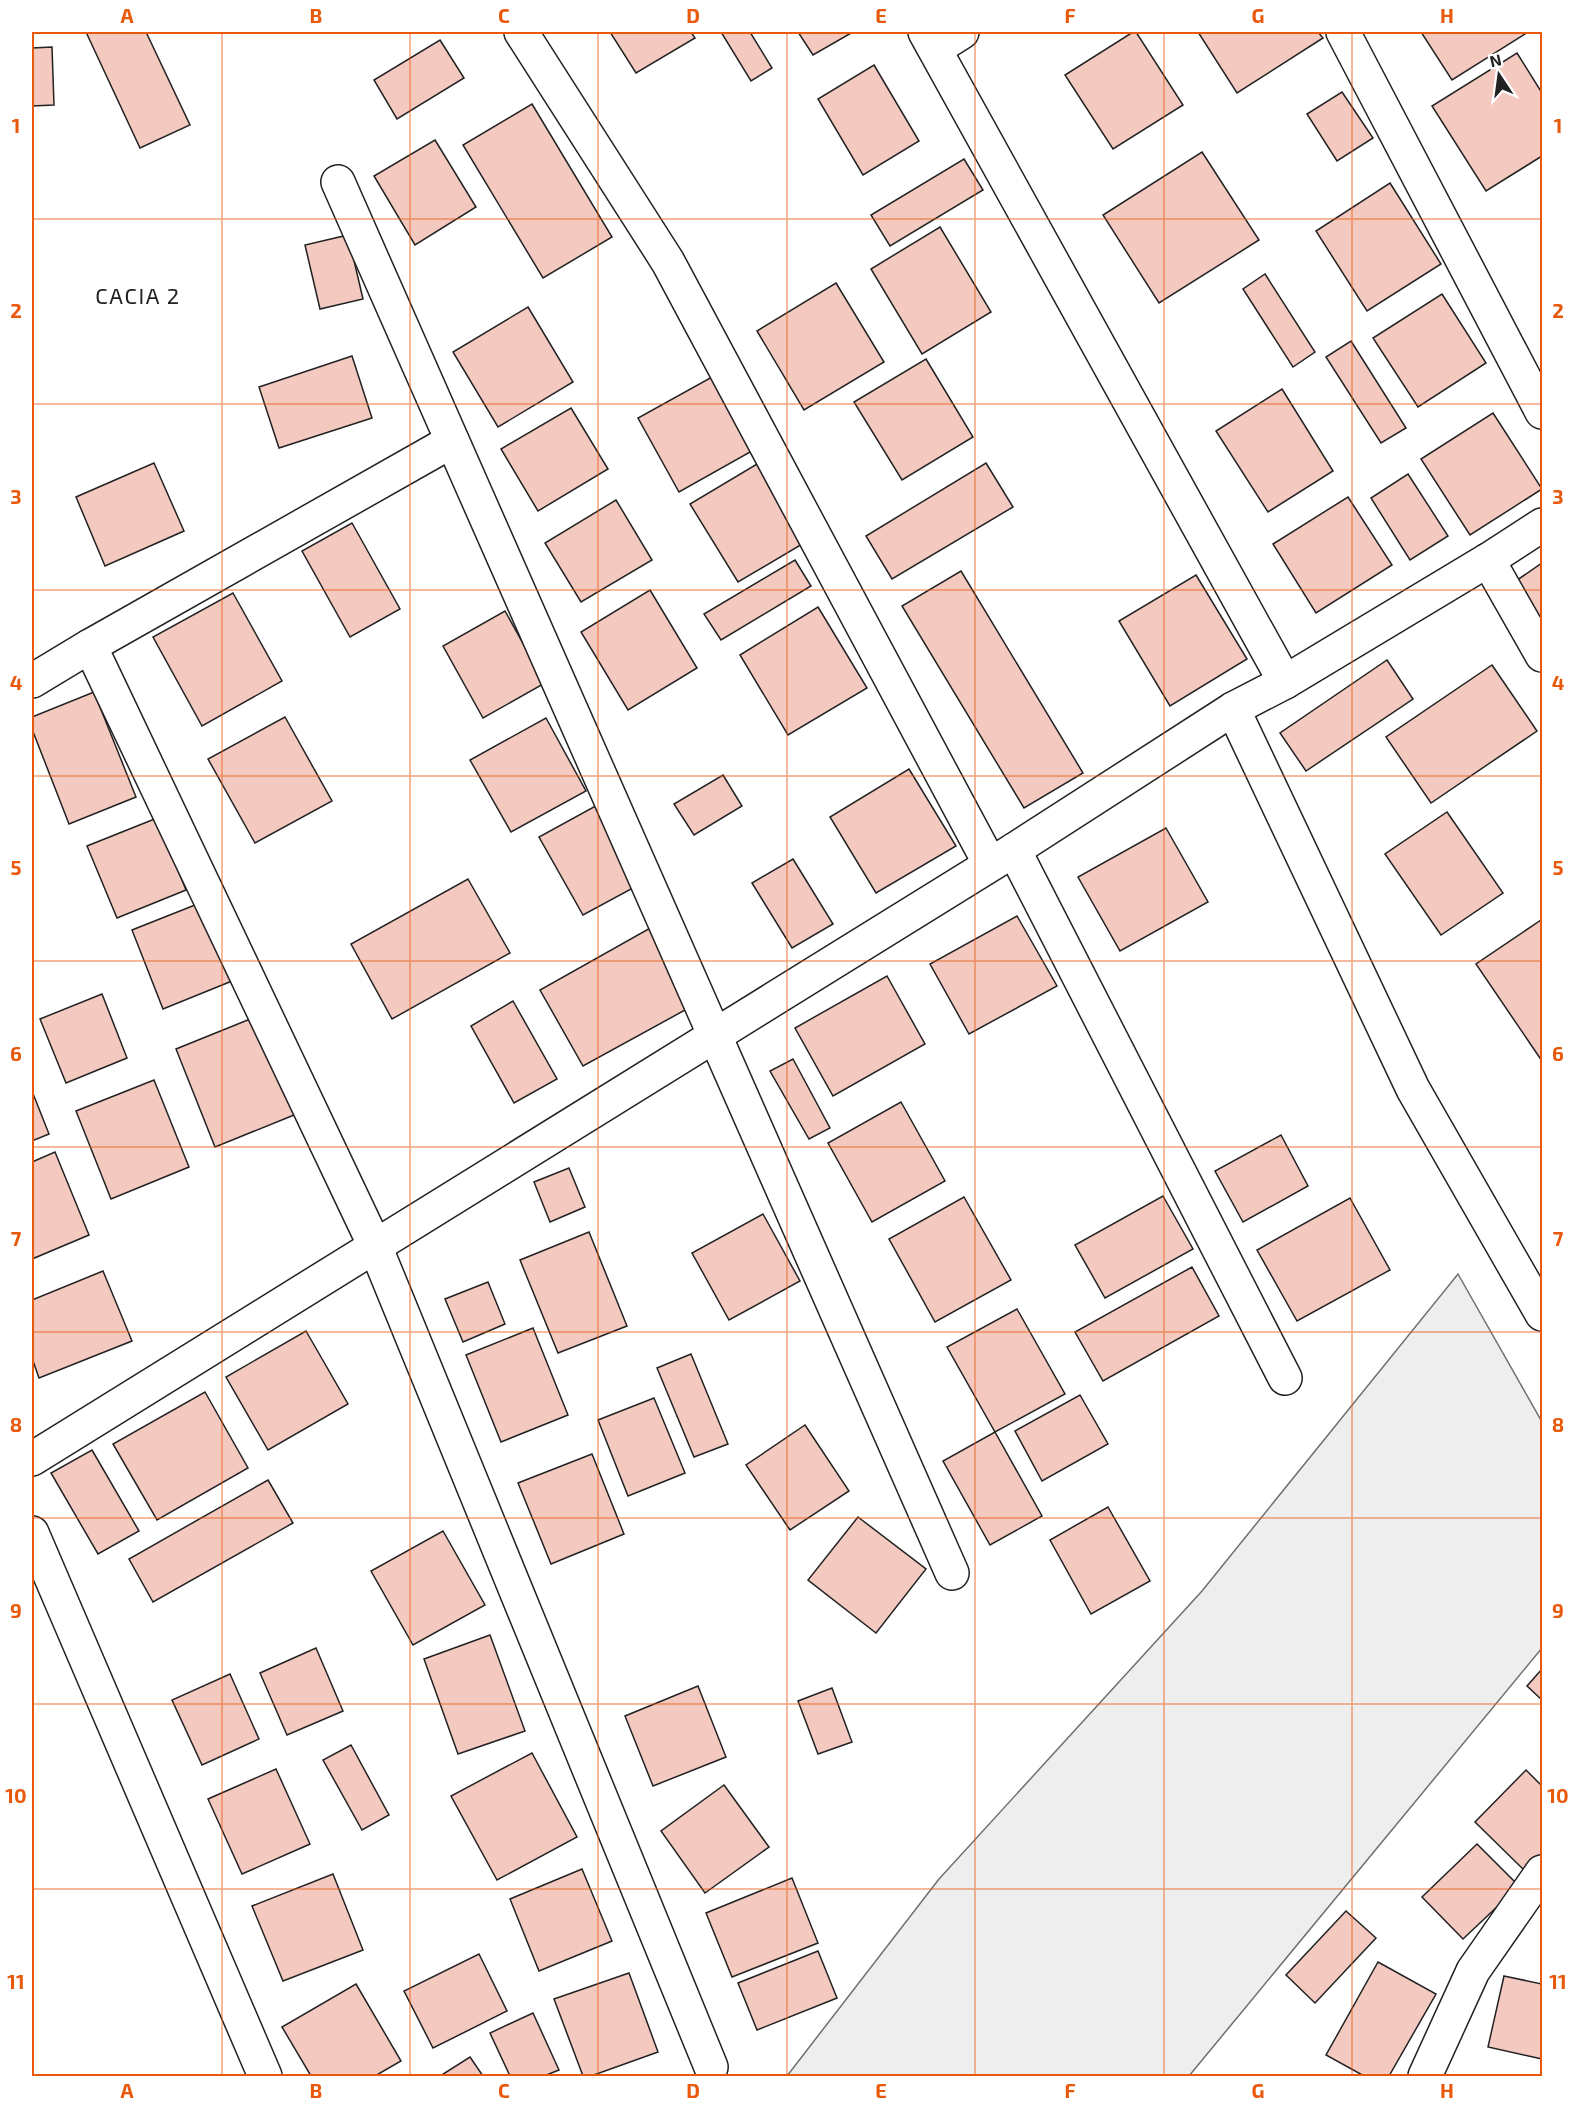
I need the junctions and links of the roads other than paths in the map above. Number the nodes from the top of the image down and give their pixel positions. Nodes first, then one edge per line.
1 (520, 32) edge
2 (1343, 32) edge
3 (941, 37) edge
4 (338, 182) dead end
5 (1542, 412) edge
6 (452, 441) junction
7 (1542, 525) edge
8 (1488, 560) junction
9 (90, 646) junction
10 (1542, 656) edge
11 (32, 681) edge
12 (1285, 682) junction
13 (1233, 709) junction
14 (1002, 857) junction
15 (715, 1035) junction
16 (375, 1246) junction
17 (1542, 1314) edge
18 (1286, 1378) dead end
19 (32, 1460) edge
20 (32, 1533) edge
21 (952, 1573) dead end
22 (1542, 1872) edge
23 (711, 2067) dead end
24 (265, 2076) edge
25 (1425, 2076) edge

1 - 14 street
2 - 5 street
3 - 12 street
4 - 6 street
6 - 9 street
6 - 15 street
7 - 8 street
8 - 10 street
8 - 12 street
9 - 11 street
9 - 16 street
12 - 13 street
13 - 14 street
13 - 17 street
14 - 15 street
14 - 18 street
15 - 16 street
15 - 21 street
16 - 19 street
16 - 23 street
20 - 24 street
22 - 25 street

